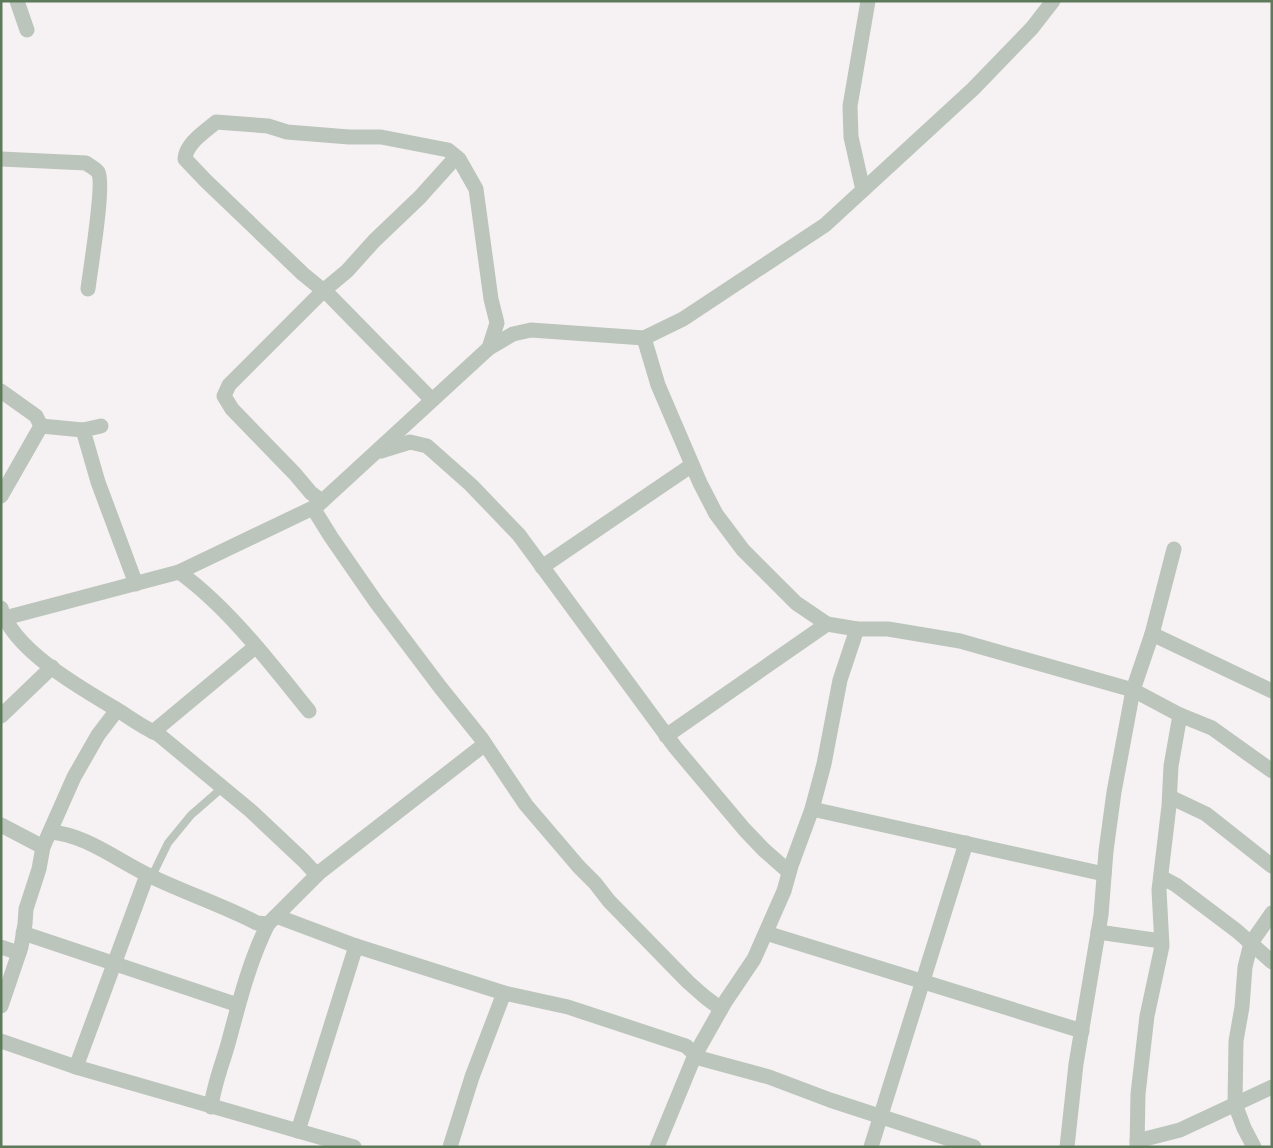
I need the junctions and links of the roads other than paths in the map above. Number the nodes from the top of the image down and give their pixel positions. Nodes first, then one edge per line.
1 (18, 1) edge
2 (868, 1) edge
3 (1054, 1) edge
4 (27, 30) dead end
5 (456, 156) junction
6 (1, 159) edge
7 (863, 190) junction
8 (88, 288) dead end
9 (324, 291) junction
10 (644, 338) junction
11 (489, 348) junction
12 (1, 391) edge
13 (432, 400) junction
14 (41, 426) junction
15 (100, 426) dead end
16 (83, 430) junction
17 (375, 453) junction
18 (692, 465) junction
19 (1, 496) edge
20 (317, 504) junction
21 (1174, 550) dead end
22 (542, 566) junction
23 (179, 572) junction
24 (136, 584) junction
25 (2, 615) edge
26 (828, 624) junction
27 (857, 628) junction
28 (1152, 634) junction
29 (255, 647) junction
30 (52, 667) junction
31 (1134, 690) junction
32 (1272, 691) edge
33 (117, 710) junction
34 (309, 711) dead end
35 (1180, 715) junction
36 (1, 716) edge
37 (153, 732) junction
38 (666, 736) junction
39 (484, 744) junction
40 (1272, 771) edge
41 (222, 788) junction
42 (1170, 797) junction
43 (812, 809) junction
44 (1, 825) edge
45 (50, 832) junction
46 (966, 843) junction
47 (43, 846) junction
48 (1272, 866) edge
49 (789, 872) junction
50 (1104, 874) junction
51 (317, 875) junction
52 (150, 876) junction
53 (1161, 877) junction
54 (1272, 913) edge
55 (272, 920) junction
56 (766, 932) junction
57 (1098, 932) junction
58 (24, 934) junction
59 (1161, 941) junction
60 (1251, 943) junction
61 (356, 946) junction
62 (1, 947) edge
63 (19, 953) junction
64 (1272, 962) edge
65 (114, 964) junction
66 (923, 982) junction
67 (504, 992) junction
68 (1, 1006) edge
69 (238, 1006) junction
70 (721, 1009) junction
71 (1082, 1031) junction
72 (1, 1041) edge
73 (695, 1054) junction
74 (76, 1067) junction
75 (1272, 1087) edge
76 (1235, 1104) junction
77 (211, 1106) junction
78 (882, 1116) junction
79 (298, 1131) junction
80 (1137, 1144) edge
81 (453, 1146) edge
82 (354, 1147) edge
83 (657, 1147) edge
84 (871, 1147) edge
85 (974, 1147) edge
86 (1067, 1147) edge
87 (1254, 1147) edge

1 - 4 street
2 - 7 street
3 - 7 street
5 - 9 street
5 - 9 street
5 - 11 street
6 - 8 street
7 - 10 street
9 - 13 street
9 - 20 street
10 - 11 street
10 - 18 street
11 - 13 street
12 - 14 street
13 - 17 street
14 - 16 street
14 - 19 street
15 - 16 street
16 - 24 street
17 - 20 street
17 - 22 street
18 - 22 street
18 - 26 street
20 - 23 street
20 - 39 street
21 - 28 street
22 - 38 street
23 - 24 street
23 - 29 street
24 - 25 street
25 - 30 street
26 - 27 street
26 - 38 street
27 - 31 street
27 - 43 street
28 - 31 street
28 - 32 street
29 - 34 street
29 - 37 street
30 - 33 street
30 - 36 street
31 - 35 street
31 - 50 street
33 - 37 street
33 - 45 street
35 - 40 street
35 - 42 street
37 - 41 street
38 - 49 street
39 - 51 street
39 - 70 street
41 - 51 street
41 - 52 lane
42 - 48 street
42 - 53 street
43 - 46 street
43 - 49 street
44 - 47 street
45 - 47 street
45 - 52 street
46 - 50 street
46 - 66 street
47 - 58 street
49 - 56 street
50 - 57 street
51 - 55 street
52 - 55 street
52 - 65 street
53 - 59 street
53 - 60 street
54 - 60 street
55 - 61 street
55 - 69 street
56 - 66 street
56 - 70 street
57 - 59 street
57 - 71 street
58 - 63 street
58 - 65 street
59 - 80 street
60 - 64 street
60 - 76 street
61 - 67 street
61 - 79 street
62 - 63 street
63 - 68 street
65 - 69 street
65 - 74 street
66 - 71 street
66 - 78 street
67 - 73 street
67 - 81 street
69 - 77 street
70 - 73 street
71 - 86 street
72 - 74 street
73 - 78 street
73 - 83 street
74 - 77 street
75 - 76 street
76 - 80 street
76 - 87 street
77 - 79 street
78 - 84 street
78 - 85 street
79 - 82 street

